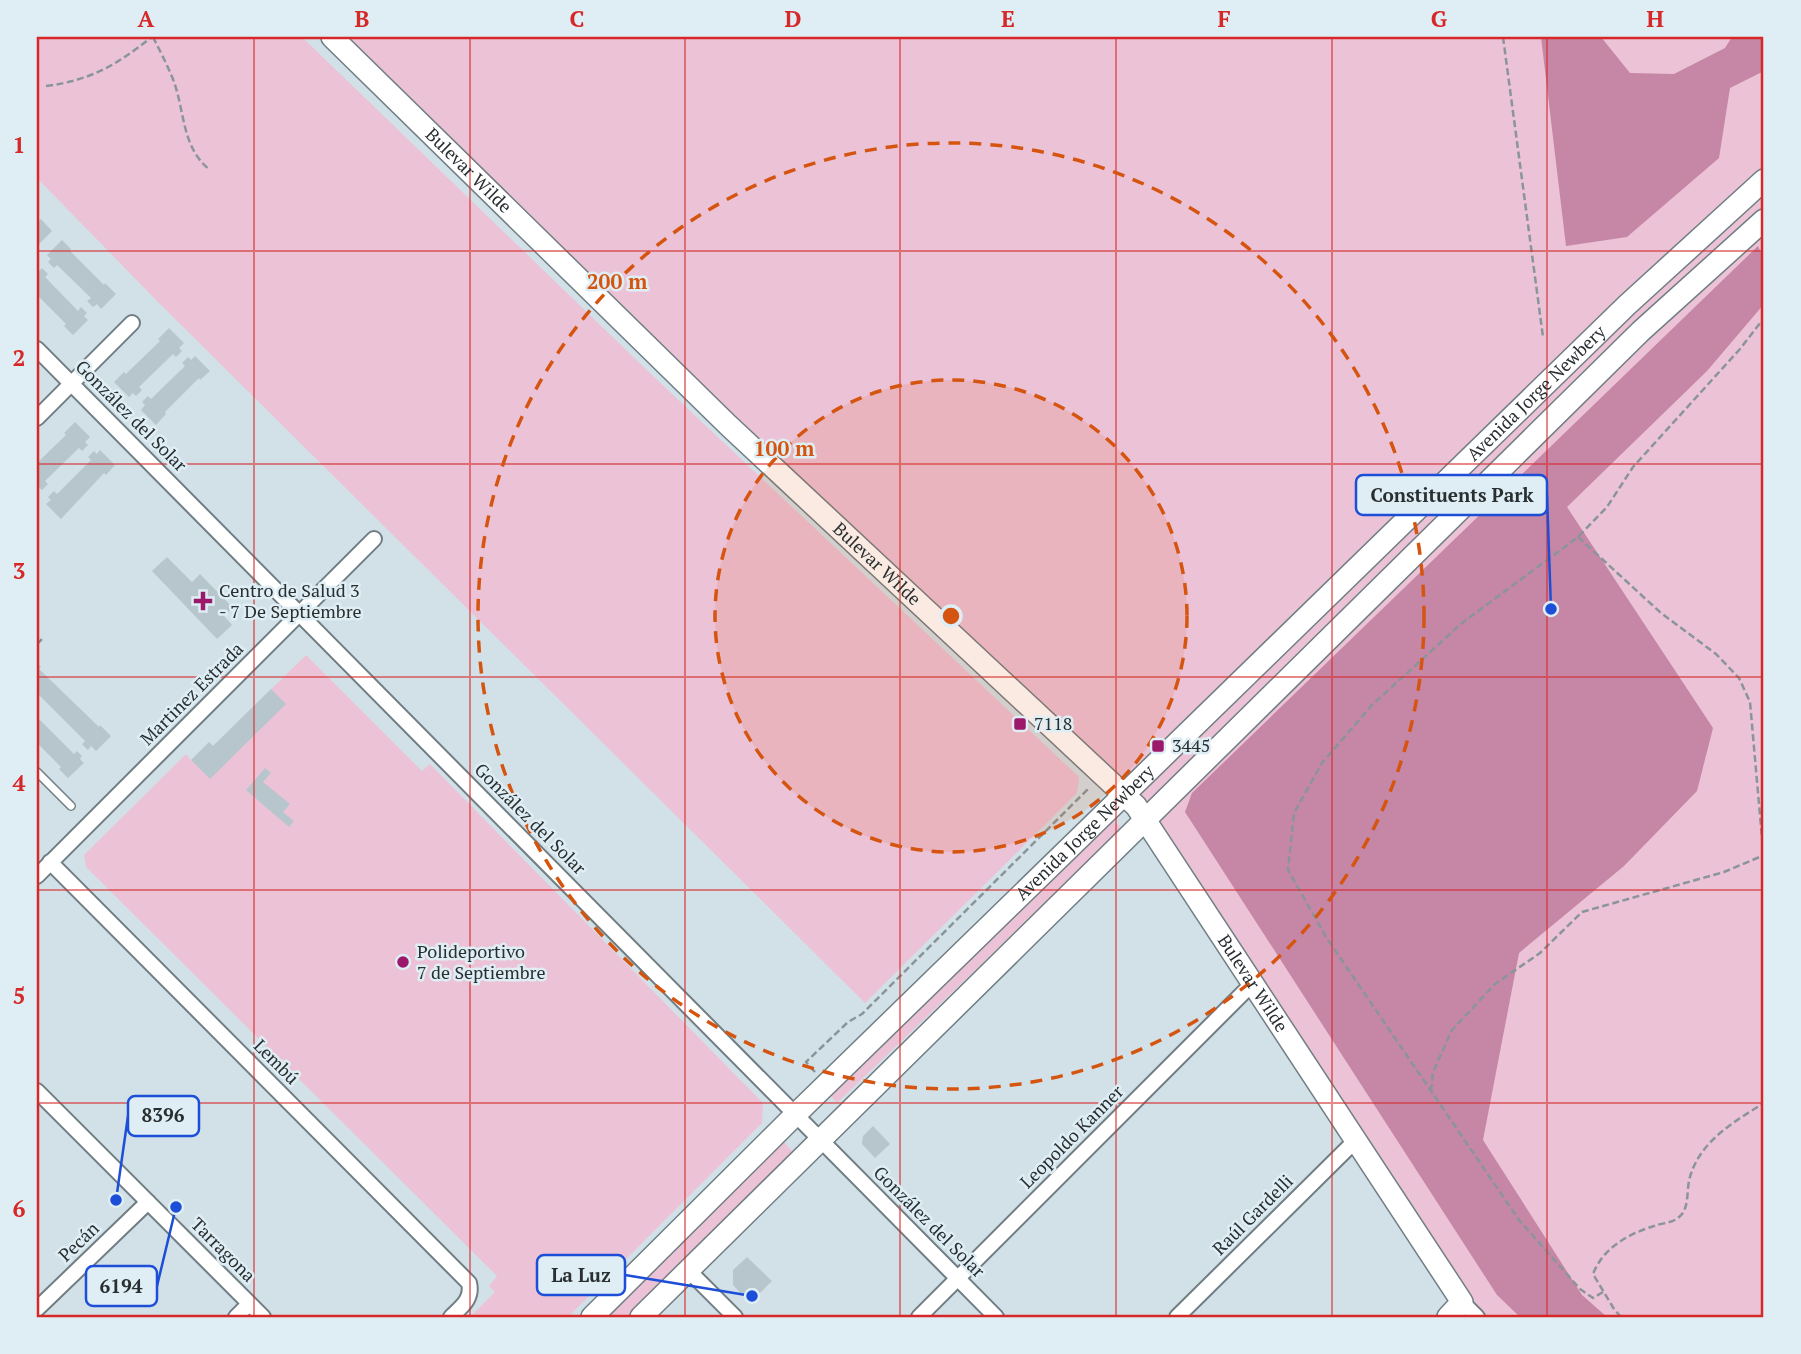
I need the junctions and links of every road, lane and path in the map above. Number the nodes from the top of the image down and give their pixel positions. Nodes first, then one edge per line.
1 (152, 37) edge
2 (332, 37) edge
3 (1503, 37) edge
4 (46, 86) dead end
5 (210, 170) dead end
6 (1764, 180) edge
7 (1764, 220) edge
8 (1764, 318) edge
9 (132, 323) dead end
10 (1543, 337) dead end
11 (37, 349) edge
12 (72, 383) junction
13 (37, 418) edge
14 (1578, 537) junction
15 (374, 539) dead end
16 (300, 614) junction
17 (44, 637) dead end
18 (37, 644) edge
19 (37, 772) edge
20 (1094, 783) dead end
21 (1124, 795) junction
22 (71, 806) dead end
23 (1146, 819) junction
24 (1762, 856) junction
25 (1764, 861) edge
26 (50, 862) junction
27 (37, 876) edge
28 (1253, 983) junction
29 (806, 1062) dead end
30 (1430, 1092) junction
31 (38, 1093) edge
32 (1764, 1102) edge
33 (796, 1114) junction
34 (820, 1139) junction
35 (1356, 1140) junction
36 (148, 1202) junction
37 (688, 1270) junction
38 (958, 1279) junction
39 (1603, 1292) junction
40 (249, 1304) junction
41 (37, 1309) edge
42 (1462, 1312) edge
43 (236, 1317) edge
44 (263, 1317) edge
45 (451, 1317) edge
46 (592, 1317) edge
47 (641, 1317) edge
48 (735, 1317) edge
49 (919, 1317) edge
50 (996, 1317) edge
51 (1177, 1317) edge
52 (1622, 1317) edge

1 - 4 path
1 - 5 path
2 - 21 main road, Bulevar Wilde
3 - 10 path
6 - 21 main road, Avenida Jorge Newbery
7 - 23 main road, Avenida Jorge Newbery
8 - 14 path
9 - 12 street
11 - 12 street, González del Solar
12 - 13 street
12 - 16 street, González del Solar
14 - 24 path
14 - 30 path
15 - 16 street, Martinez Estrada
16 - 26 street, Martinez Estrada
16 - 33 street, González del Solar
17 - 18 path
19 - 22 lane
20 - 29 path, Avenida Jorge Newbery
21 - 23 main road, Bulevar Wilde
21 - 33 main road, Avenida Jorge Newbery
23 - 28 main road, Bulevar Wilde
23 - 34 main road, Avenida Jorge Newbery
24 - 25 path
24 - 30 path
26 - 27 street, Martinez Estrada
26 - 45 street, Lembú
28 - 35 main road, Bulevar Wilde
28 - 38 street, Leopoldo Kanner
30 - 39 path
31 - 36 street, Tarragona
32 - 39 path
33 - 34 street, González del Solar
33 - 46 main road, Avenida Jorge Newbery
34 - 37 main road, Avenida Jorge Newbery
34 - 38 street, González del Solar
35 - 42 main road, Bulevar Wilde
35 - 51 street, Raúl Gardelli
36 - 40 street, Tarragona
36 - 41 street, Pecán
37 - 47 main road, Avenida Jorge Newbery
37 - 48 street
38 - 49 street, Leopoldo Kanner
38 - 50 street, González del Solar
39 - 52 path
40 - 43 street
40 - 44 street, Tarragona

